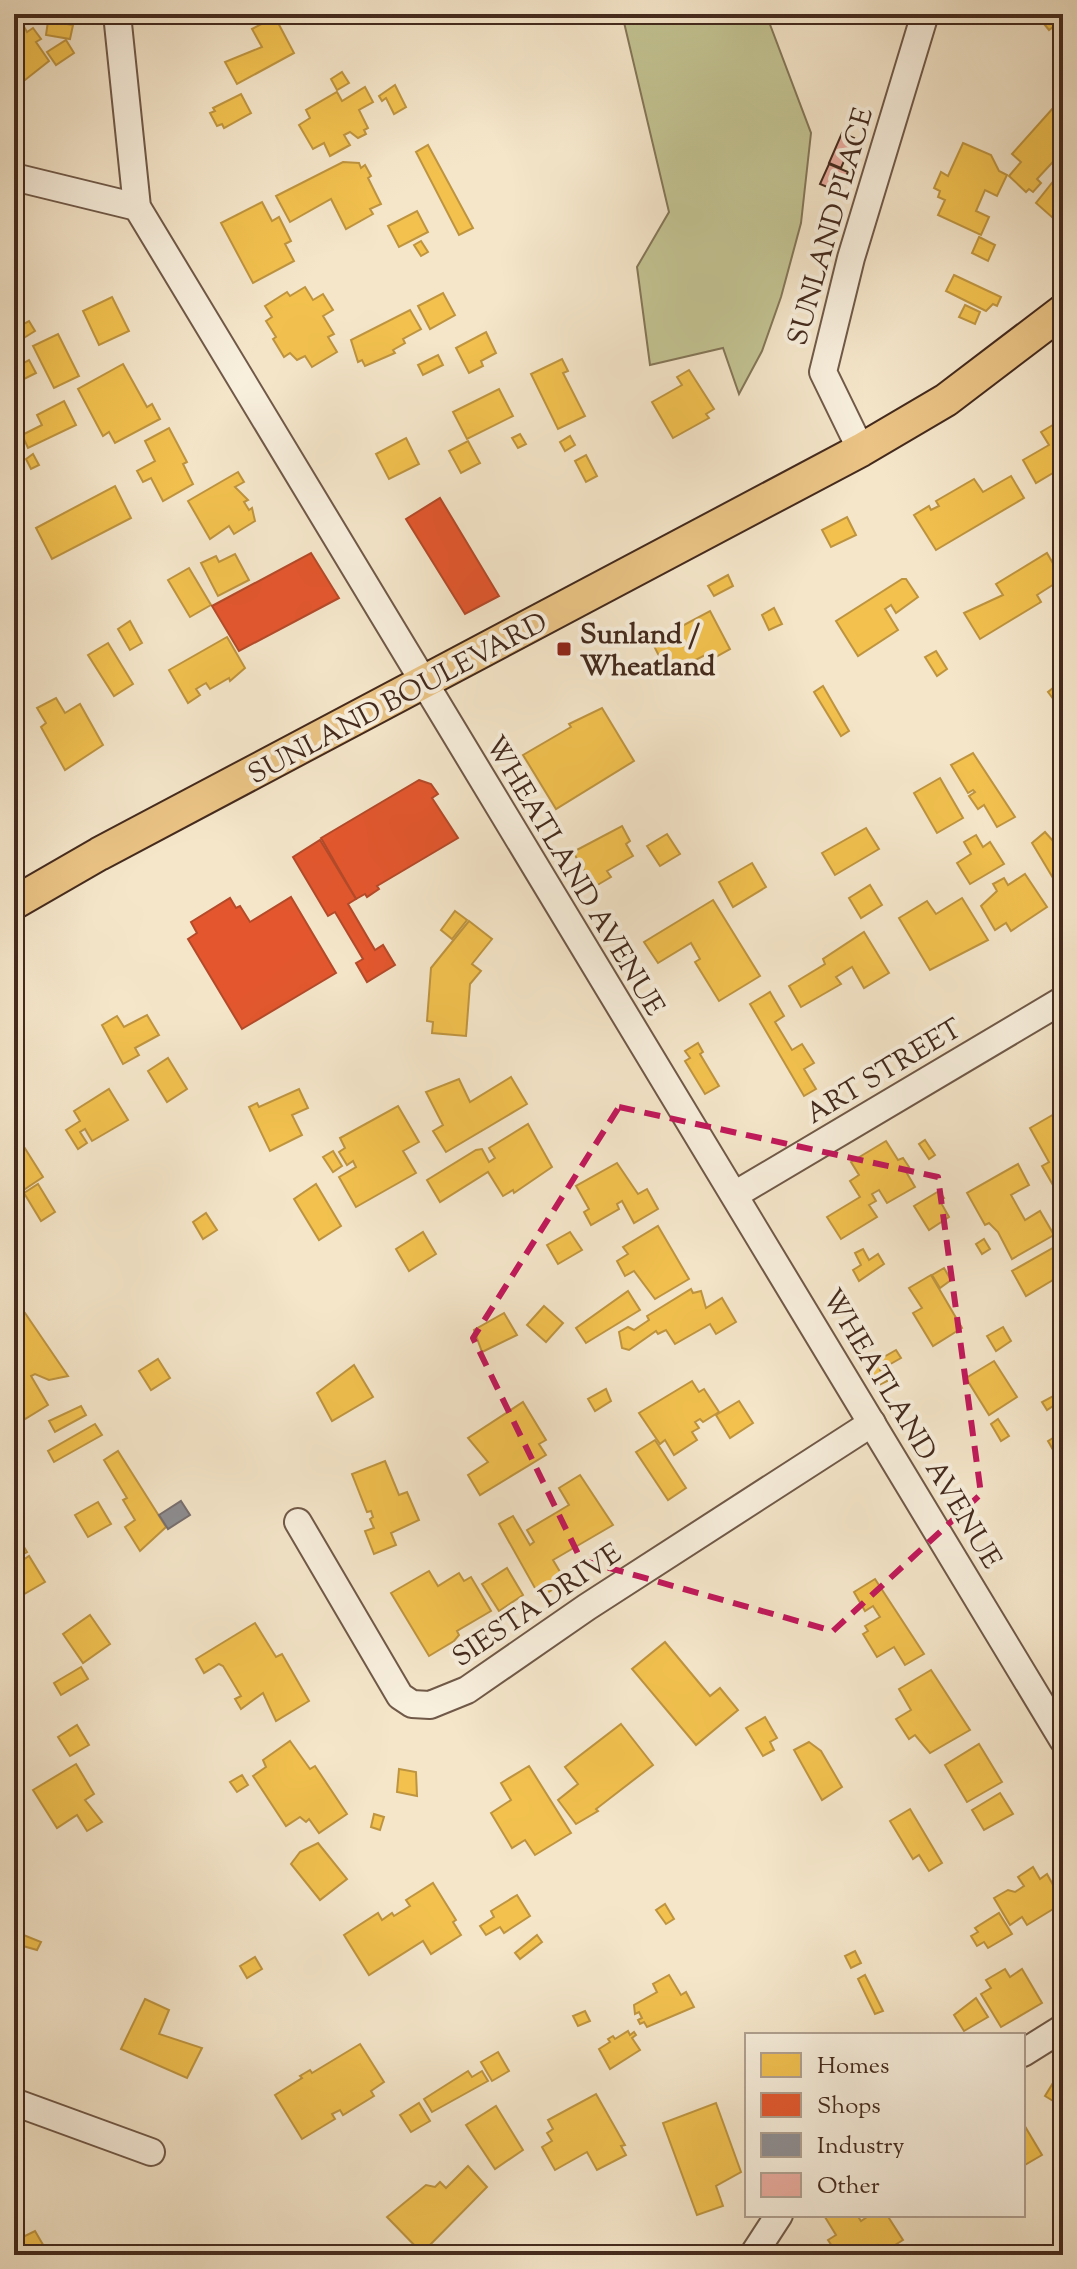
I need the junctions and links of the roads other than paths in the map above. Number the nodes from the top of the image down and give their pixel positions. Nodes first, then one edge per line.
1 (117, 14) edge
2 (925, 14) edge
3 (14, 177) edge
4 (137, 207) junction
5 (1063, 311) edge
6 (861, 450) junction
7 (423, 683) junction
8 (14, 903) edge
9 (1063, 1000) edge
10 (736, 1194) junction
11 (872, 1423) junction
12 (298, 1522) dead end
13 (1063, 1740) edge
14 (1063, 2028) edge
15 (1025, 2052) edge
16 (14, 2102) edge
17 (151, 2152) dead end
18 (778, 2217) edge
19 (753, 2255) edge

1 - 4 street, WHEATLAND AVENUE
2 - 6 street, SUNLAND PLACE
3 - 4 street
4 - 7 street, WHEATLAND AVENUE
5 - 6 main road, SUNLAND BOULEVARD
6 - 7 main road, SUNLAND BOULEVARD
7 - 8 main road, SUNLAND BOULEVARD
7 - 10 street, WHEATLAND AVENUE
9 - 10 street, ART STREET
10 - 11 street, WHEATLAND AVENUE
11 - 12 street, SIESTA DRIVE
11 - 13 street, WHEATLAND AVENUE
14 - 15 street
16 - 17 street
18 - 19 street

